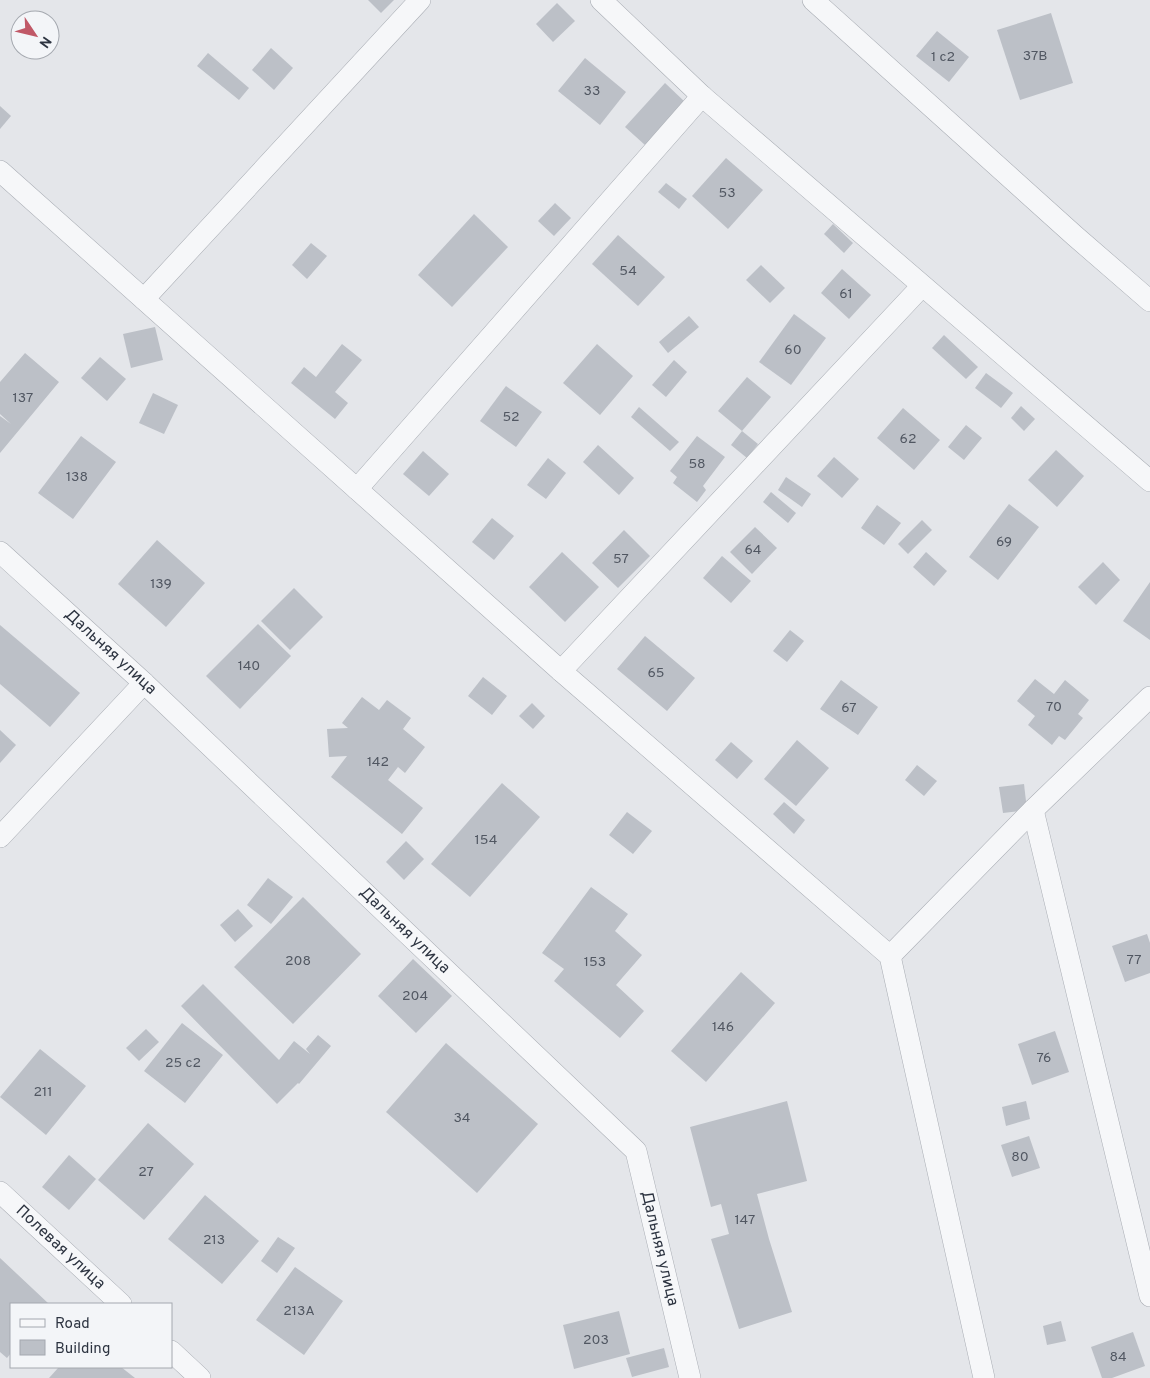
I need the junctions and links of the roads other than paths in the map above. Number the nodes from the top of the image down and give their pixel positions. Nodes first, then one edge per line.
1 (420, 0) edge
2 (601, 0) edge
3 (813, 0) edge
4 (702, 96) junction
5 (0, 171) edge
6 (922, 286) junction
7 (144, 299) junction
8 (1150, 301) edge
9 (1150, 481) edge
10 (357, 489) junction
11 (0, 552) edge
12 (561, 671) junction
13 (144, 683) junction
14 (1150, 697) edge
15 (1033, 810) junction
16 (0, 837) edge
17 (890, 956) junction
18 (0, 1192) edge
19 (1150, 1296) edge
20 (120, 1303) edge
21 (172, 1352) edge
22 (200, 1378) edge
23 (690, 1378) edge
24 (984, 1378) edge

1 - 7 street
2 - 4 street
3 - 8 street
4 - 6 street
4 - 10 street
5 - 7 street
6 - 9 street
6 - 12 street
7 - 10 street
10 - 12 street
11 - 13 street, Дальняя улица
12 - 17 street
13 - 16 street
13 - 23 street, Дальняя улица
14 - 15 street
15 - 17 street
15 - 19 street
17 - 24 street
18 - 20 street, Полевая улица
21 - 22 street

